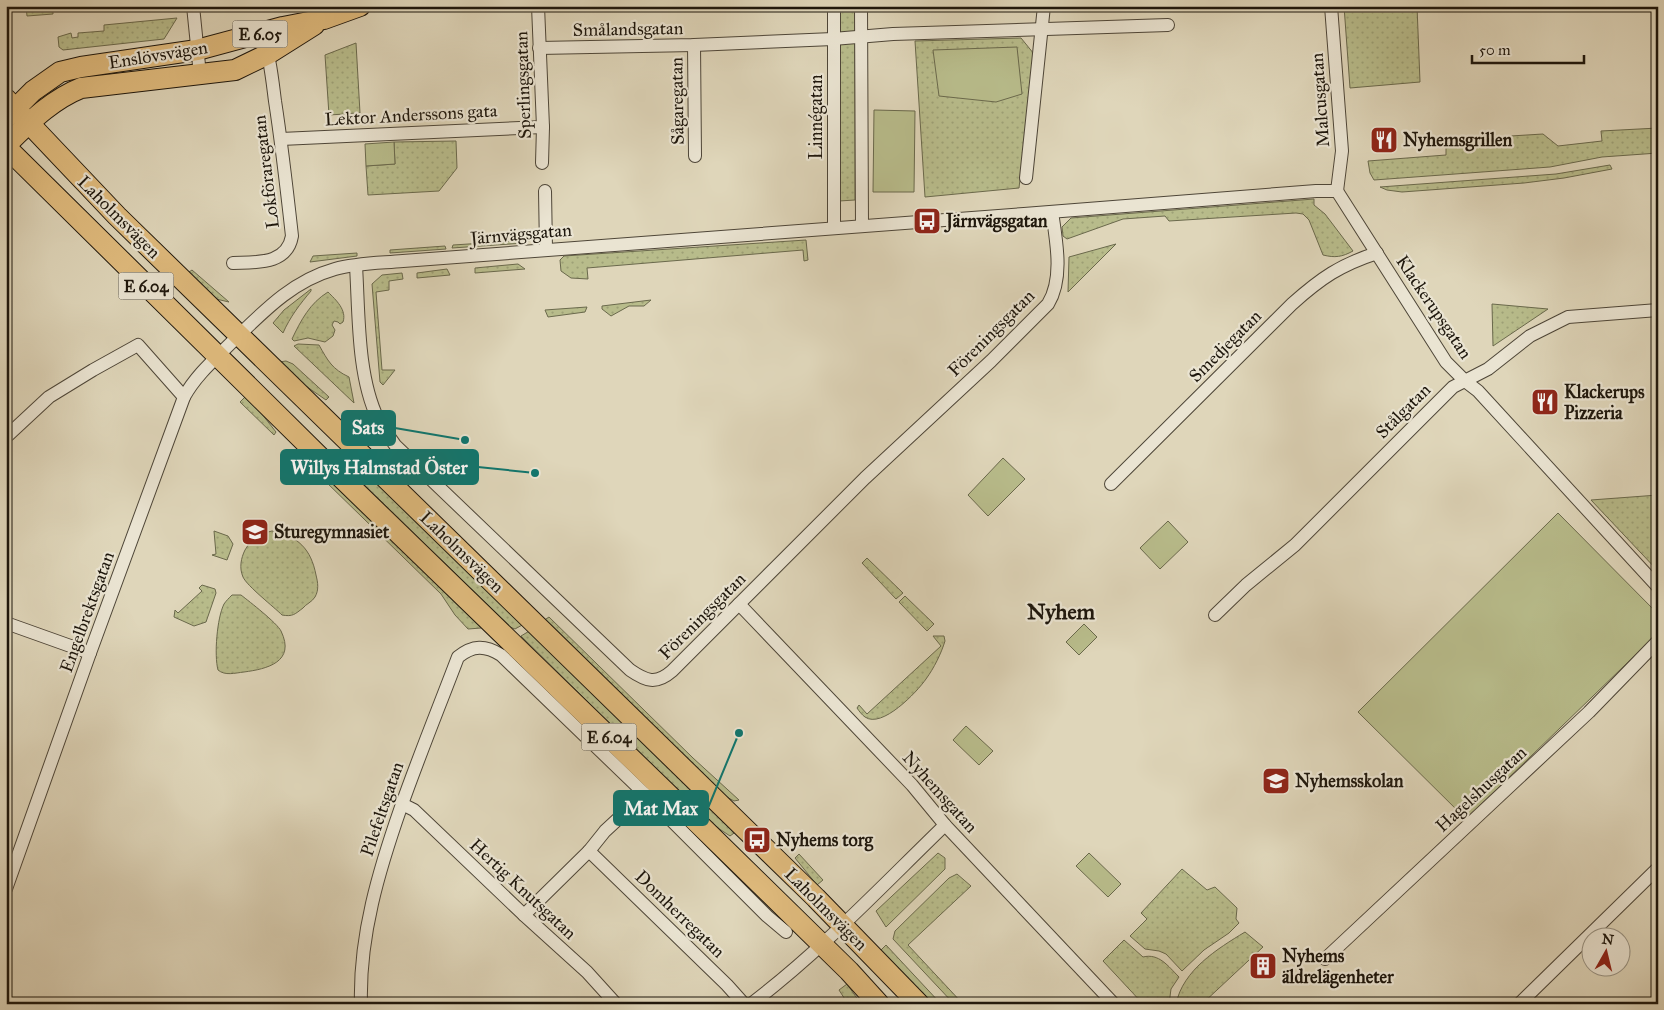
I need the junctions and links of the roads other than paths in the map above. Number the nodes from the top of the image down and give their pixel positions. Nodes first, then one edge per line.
1 (192, 6) edge
2 (360, 6) edge
3 (538, 6) edge
4 (834, 6) edge
5 (861, 6) edge
6 (1044, 6) edge
7 (1331, 6) edge
8 (324, 19) junction
9 (1168, 25) dead end
10 (1042, 29) junction
11 (862, 37) junction
12 (833, 39) junction
13 (265, 45) junction
14 (694, 45) junction
15 (538, 48) junction
16 (197, 50) junction
17 (200, 74) junction
18 (14, 112) edge
19 (543, 127) junction
20 (281, 139) junction
21 (6, 146) edge
22 (695, 156) dead end
23 (542, 163) dead end
24 (1026, 178) dead end
25 (544, 191) dead end
26 (1337, 191) junction
27 (1052, 212) junction
28 (862, 226) junction
29 (834, 228) junction
30 (546, 249) junction
31 (1377, 252) junction
32 (233, 264) dead end
33 (356, 266) junction
34 (1658, 310) edge
35 (239, 336) junction
36 (218, 356) junction
37 (1465, 381) junction
38 (184, 397) junction
39 (6, 437) edge
40 (1111, 484) dead end
41 (1658, 587) edge
42 (739, 604) junction
43 (1215, 615) dead end
44 (6, 623) edge
45 (1658, 641) edge
46 (90, 653) junction
47 (644, 794) junction
48 (402, 804) junction
49 (945, 825) junction
50 (590, 851) junction
51 (1658, 868) edge
52 (6, 890) edge
53 (524, 915) junction
54 (842, 924) junction
55 (786, 932) dead end
56 (821, 945) junction
57 (1325, 960) dead end
58 (361, 1004) edge
59 (616, 1004) edge
60 (744, 1004) edge
61 (751, 1004) edge
62 (879, 1004) edge
63 (919, 1004) edge
64 (1114, 1004) edge
65 (1519, 1004) edge

1 - 16 street
2 - 8 highway, Enslövsvägen / E 6.05
3 - 15 street, Sperlingsgatan
4 - 12 street, Linnégatan
5 - 11 street
6 - 10 street
7 - 26 street, Malcusgatan
8 - 13 highway, Enslövsvägen / E 6.05
8 - 13 highway, Enslövsvägen / E 6.05
9 - 10 street, Smålandsgatan
10 - 11 street, Smålandsgatan
10 - 24 street
11 - 12 street, Smålandsgatan
11 - 28 street
12 - 14 street, Smålandsgatan
12 - 29 street, Linnégatan
13 - 16 highway, Enslövsvägen / E 6.05
13 - 17 highway, Enslövsvägen / E 6.05
13 - 20 street, Lokföraregatan
14 - 15 street, Smålandsgatan
14 - 22 street, Sågaregatan
15 - 19 street, Sperlingsgatan
16 - 17 street
16 - 18 highway, Enslövsvägen / E 6.05
17 - 18 highway, Enslövsvägen / E 6.05
18 - 21 highway, Enslövsvägen / E 6.05
18 - 35 highway, Laholmsvägen / E 6.04
19 - 20 street, Lektor Anderssons gata
19 - 23 street, Sperlingsgatan
20 - 32 street, Lokföraregatan
21 - 36 highway, Laholmsvägen / E 6.04
25 - 30 street
26 - 27 street, Järnvägsgatan
26 - 31 street, Klackerupsgatan
27 - 28 street, Järnvägsgatan
27 - 42 street, Föreningsgatan
28 - 29 street, Järnvägsgatan
29 - 30 street, Järnvägsgatan
30 - 33 street, Järnvägsgatan
31 - 37 street, Klackerupsgatan
31 - 40 street, Smedjegatan
33 - 35 street, Järnvägsgatan
33 - 42 street, Föreningsgatan
34 - 37 street, Stålgatan
35 - 36 street, Järnvägsgatan
35 - 54 highway, Laholmsvägen / E 6.04
36 - 38 street, Engelbrektsgatan
36 - 56 highway, Laholmsvägen / E 6.04
37 - 41 street, Klackerupsgatan
37 - 43 street, Stålgatan
38 - 39 street
38 - 46 street, Engelbrektsgatan
42 - 49 street, Nyhemsgatan
44 - 46 street
45 - 57 street, Hagelshusgatan
46 - 52 street, Engelbrektsgatan
47 - 48 street, Pilefeltsgatan
47 - 50 street
47 - 55 street
48 - 53 street, Hertig Knutsgatan
48 - 58 street, Pilefeltsgatan
49 - 54 street
49 - 64 street, Nyhemsgatan
50 - 53 street
50 - 60 street, Domherregatan
51 - 65 street
53 - 59 street, Hertig Knutsgatan
54 - 56 street
54 - 63 highway, Laholmsvägen / E 6.04
56 - 61 street
56 - 62 highway, Laholmsvägen / E 6.04

